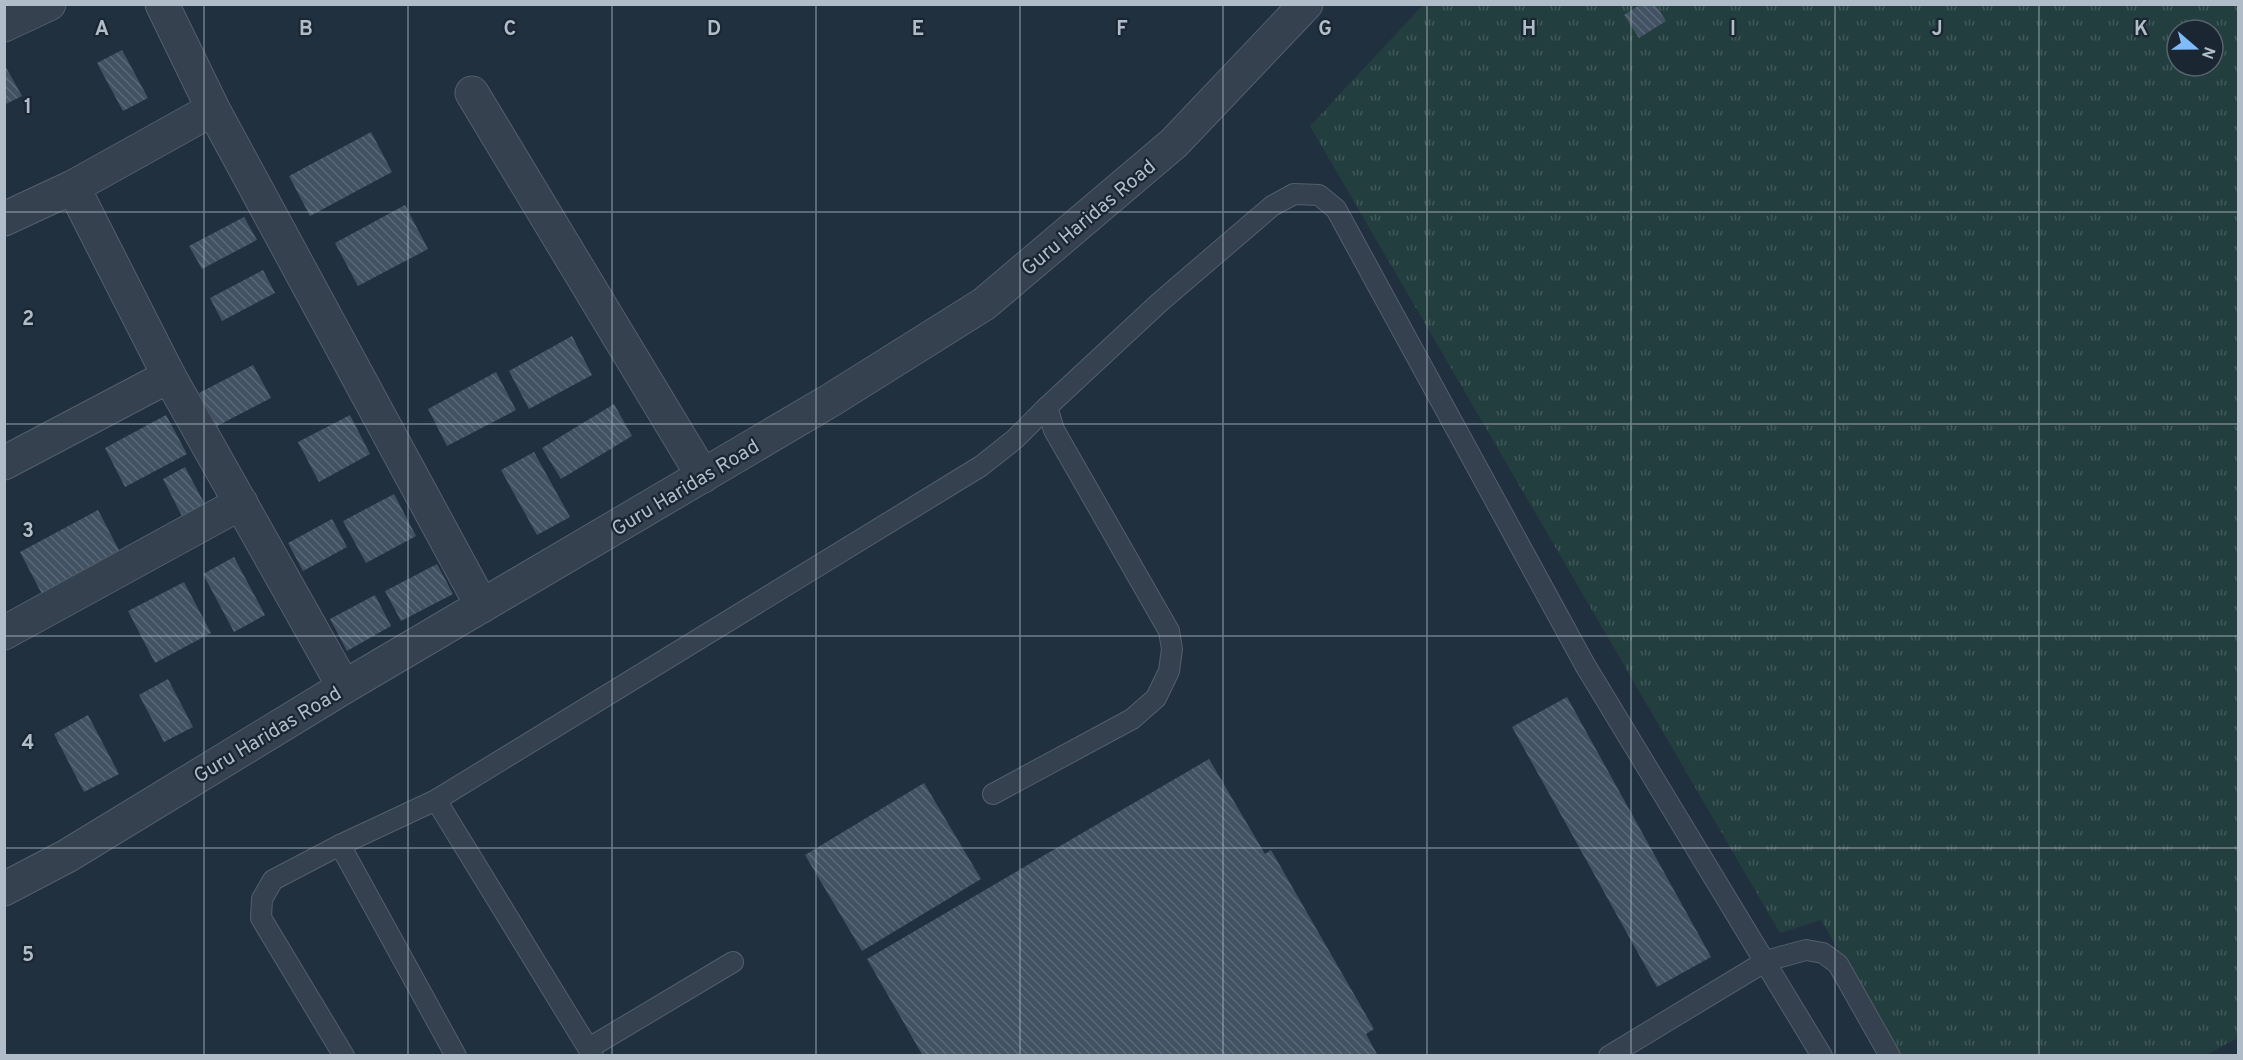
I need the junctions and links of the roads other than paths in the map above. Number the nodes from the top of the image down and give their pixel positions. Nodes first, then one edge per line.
1 (49, 4) edge
2 (162, 4) edge
3 (1306, 4) edge
4 (4, 25) edge
5 (472, 93) dead end
6 (213, 109) junction
7 (73, 187) junction
8 (4, 219) edge
9 (170, 376) junction
10 (1047, 407) junction
11 (4, 463) edge
12 (703, 476) junction
13 (241, 503) junction
14 (482, 606) junction
15 (4, 633) edge
16 (344, 687) junction
17 (993, 794) dead end
18 (436, 800) junction
19 (340, 845) junction
20 (4, 889) edge
21 (1766, 961) junction
22 (733, 962) dead end
23 (591, 1052) edge
24 (344, 1056) edge
25 (456, 1056) edge
26 (1609, 1056) edge
27 (1822, 1056) edge
28 (1890, 1056) edge

1 - 4 street
2 - 6 street
3 - 12 street, Guru Haridas Road
5 - 12 street
6 - 7 street
6 - 14 street
7 - 8 street
7 - 9 street
9 - 11 street
9 - 13 street
10 - 17 lane
10 - 18 lane
10 - 21 lane
12 - 14 street, Guru Haridas Road
13 - 15 street
13 - 16 street
14 - 16 street, Guru Haridas Road
16 - 20 street, Guru Haridas Road
18 - 19 lane
18 - 23 lane
19 - 24 lane
19 - 25 lane
21 - 26 lane
21 - 27 lane
21 - 28 lane
22 - 23 lane

